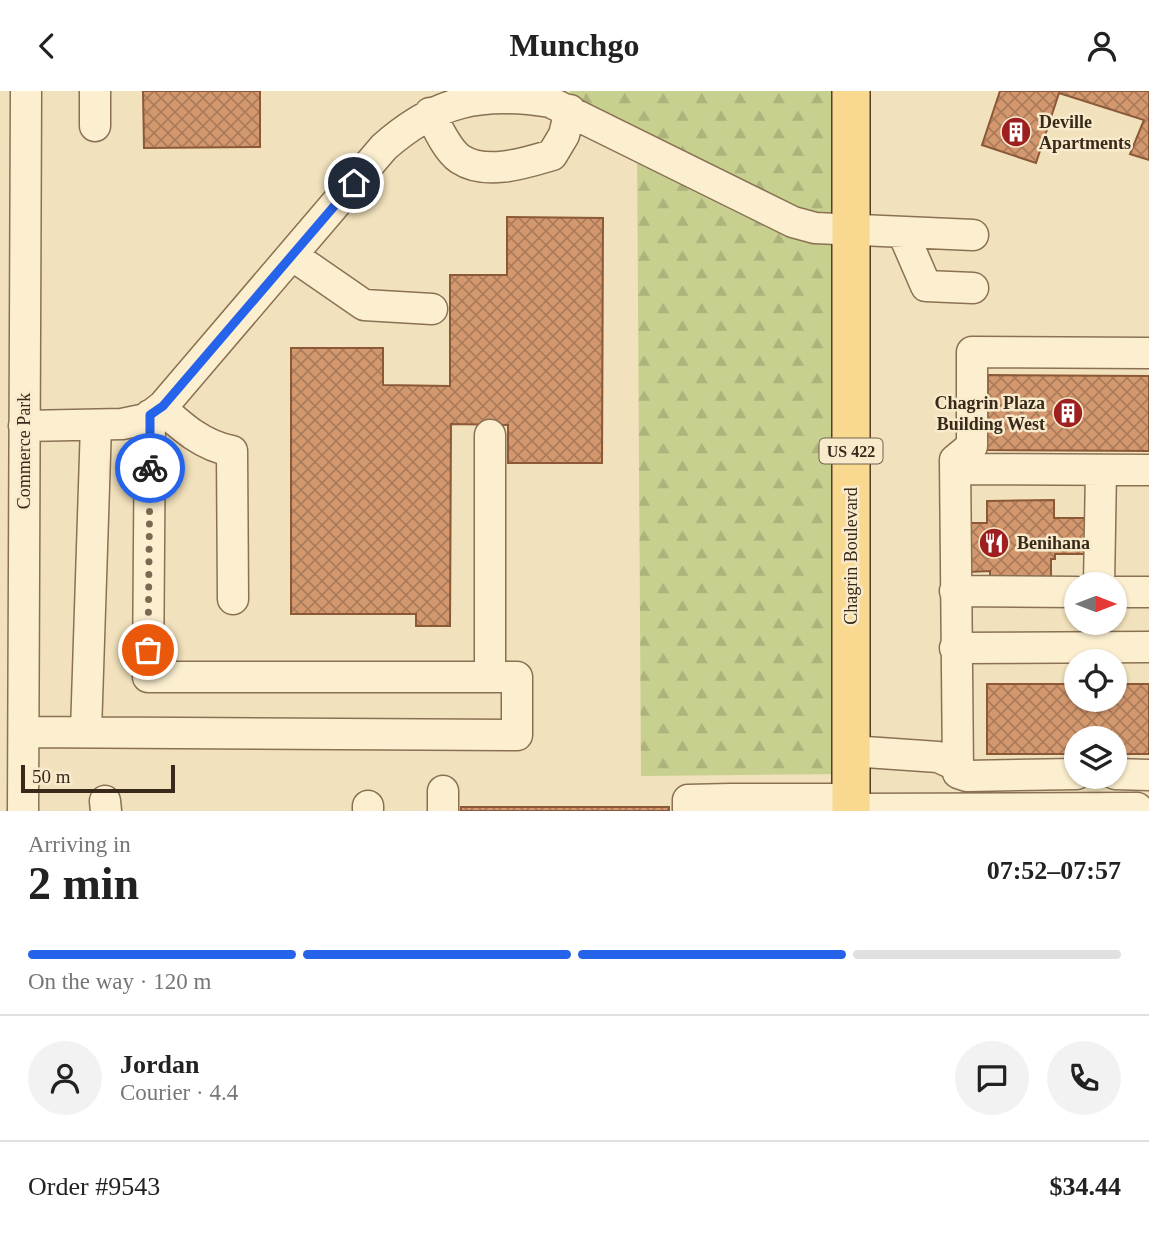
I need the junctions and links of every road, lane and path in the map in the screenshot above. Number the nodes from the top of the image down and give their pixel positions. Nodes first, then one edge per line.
1 (26, 91) edge
2 (94, 91) edge
3 (851, 91) edge
4 (570, 110) junction
5 (430, 113) junction
6 (95, 126) dead end
7 (13, 139) edge
8 (13, 202) edge
9 (851, 228) junction
10 (903, 233) junction
11 (973, 235) dead end
12 (293, 255) junction
13 (973, 288) dead end
14 (432, 309) dead end
15 (1149, 353) edge
16 (155, 412) junction
17 (96, 425) junction
18 (24, 426) junction
19 (490, 435) dead end
20 (955, 469) junction
21 (1101, 470) junction
22 (1149, 470) edge
23 (1099, 572) edge
24 (12, 591) edge
25 (955, 591) junction
26 (1064, 592) edge
27 (1127, 592) edge
28 (1149, 592) edge
29 (233, 599) dead end
30 (1149, 647) edge
31 (955, 648) junction
32 (490, 677) junction
33 (24, 732) junction
34 (86, 733) junction
35 (958, 765) junction
36 (1064, 774) edge
37 (1129, 775) edge
38 (851, 789) edge
39 (731, 805) edge
40 (1137, 809) edge
41 (23, 811) edge
42 (688, 811) edge

1 - 7 street, Commerce Park
2 - 6 street
3 - 9 main road, Chagrin Boulevard / US 422
4 - 5 street
4 - 5 street
4 - 9 street
5 - 12 street
7 - 8 street, Commerce Park
8 - 18 street, Commerce Park
9 - 10 street
9 - 38 main road, Chagrin Boulevard / US 422
10 - 11 street
10 - 13 street
12 - 14 street
12 - 16 street
15 - 20 street
16 - 17 street
16 - 29 street
16 - 32 street
17 - 18 street
17 - 34 street
18 - 24 street, Commerce Park
19 - 32 street
20 - 21 street
20 - 25 street
21 - 22 street
21 - 23 street
24 - 33 street, Commerce Park
25 - 26 street
25 - 31 street
27 - 28 street
30 - 31 street
31 - 35 street
32 - 34 street
33 - 34 street
33 - 41 street, Commerce Park
35 - 36 street
35 - 38 street
37 - 40 street
38 - 39 street
38 - 40 street
39 - 42 street

